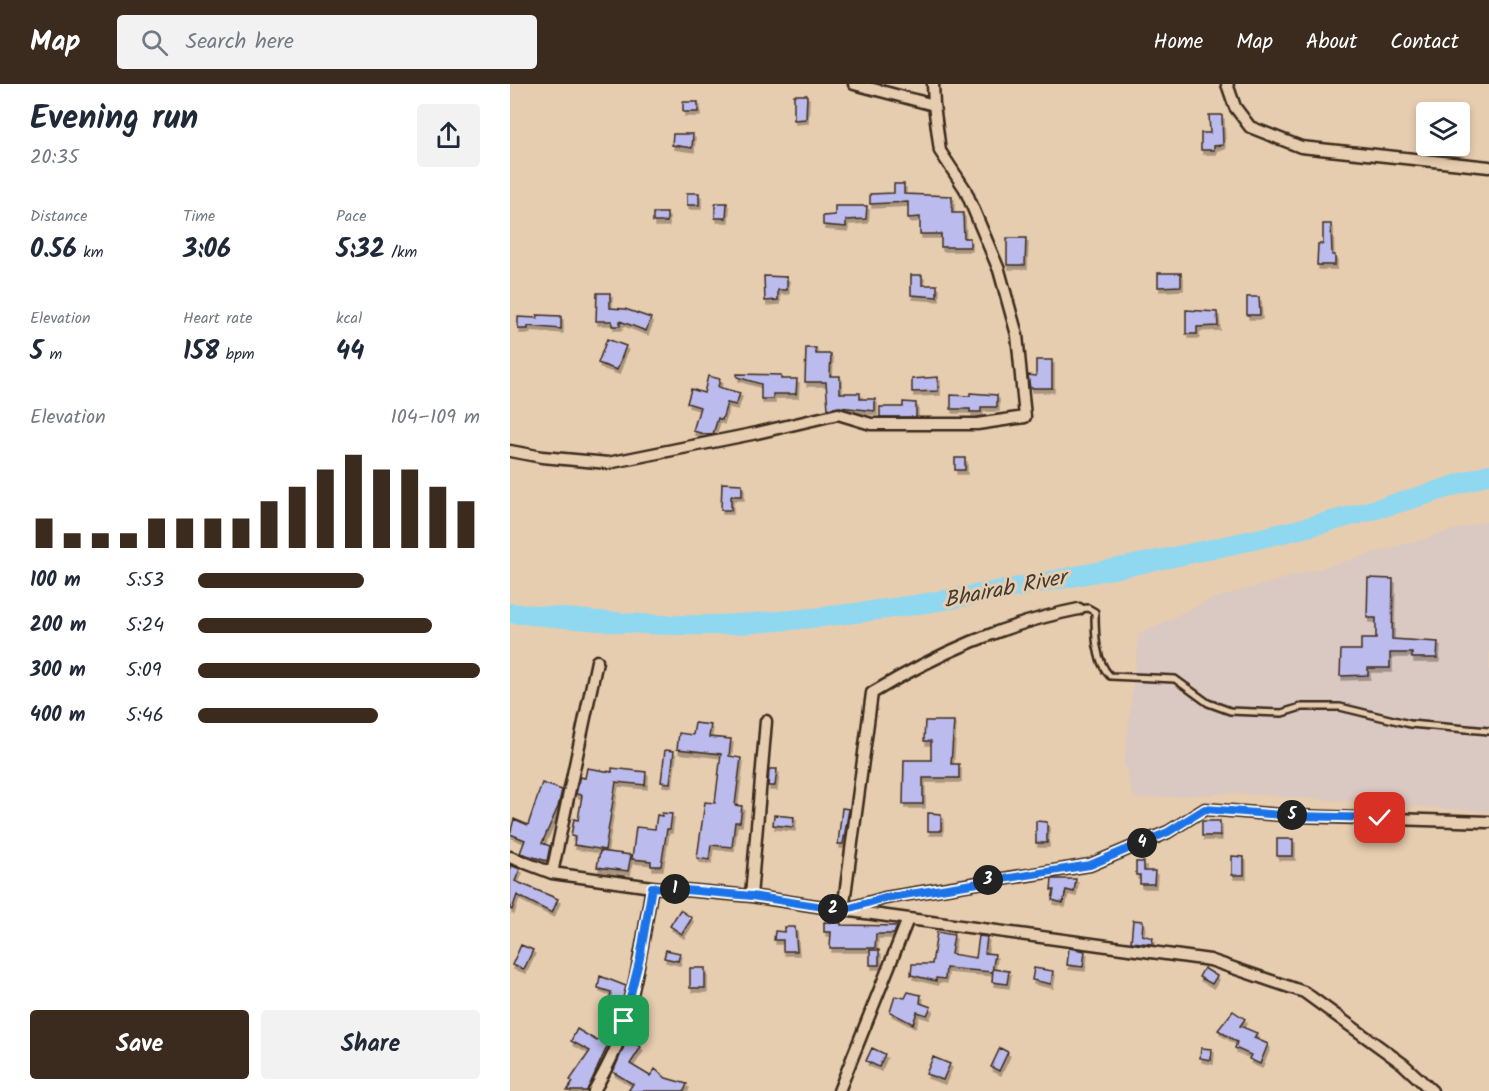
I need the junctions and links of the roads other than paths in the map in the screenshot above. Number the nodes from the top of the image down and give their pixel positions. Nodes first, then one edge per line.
1 (854, 84) edge
2 (933, 84) edge
3 (1227, 84) edge
4 (934, 105) junction
5 (1489, 167) edge
6 (510, 451) edge
7 (1078, 609) joint
8 (597, 661) dead end
9 (766, 721) dead end
10 (1489, 731) edge
11 (1489, 822) edge
12 (510, 857) edge
13 (552, 873) junction
14 (652, 887) junction
15 (752, 896) junction
16 (843, 910) junction
17 (908, 920) junction
18 (594, 1091) edge
19 (839, 1091) edge
20 (1432, 1091) edge

1 - 4 street
2 - 4 street
3 - 5 street
4 - 6 street
7 - 10 lane
7 - 16 street
8 - 13 street
9 - 15 street
11 - 16 street
12 - 13 street
13 - 14 street
14 - 15 street
14 - 18 street
15 - 16 street
16 - 17 street
17 - 19 street
17 - 20 street

